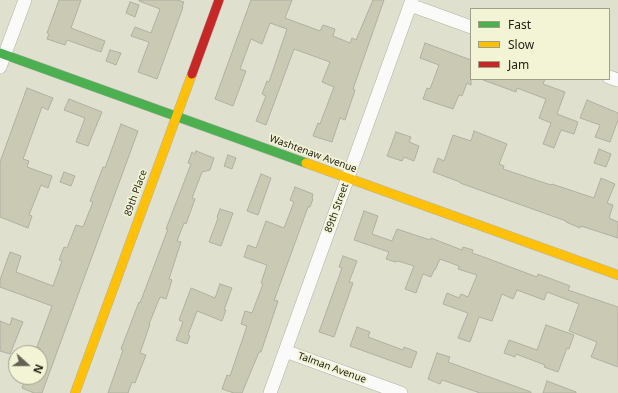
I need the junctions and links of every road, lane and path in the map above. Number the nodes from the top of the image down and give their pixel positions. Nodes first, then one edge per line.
1 (25, 0) edge
2 (219, 0) edge
3 (411, 3) edge
4 (470, 27) edge
5 (2, 54) edge
6 (0, 68) edge
7 (176, 116) junction
8 (347, 178) junction
9 (618, 275) edge
10 (285, 351) junction
11 (75, 393) edge
12 (270, 393) edge
13 (401, 393) edge

1 - 5 street
2 - 7 street, 89th Place
3 - 4 street
3 - 8 street, 89th Street
5 - 6 street
5 - 7 street, Washtenaw Avenue
7 - 8 street, Washtenaw Avenue
7 - 11 street, 89th Place
8 - 9 street, Washtenaw Avenue
8 - 10 street, 89th Street
10 - 12 street, 89th Street
10 - 13 street, Talman Avenue

